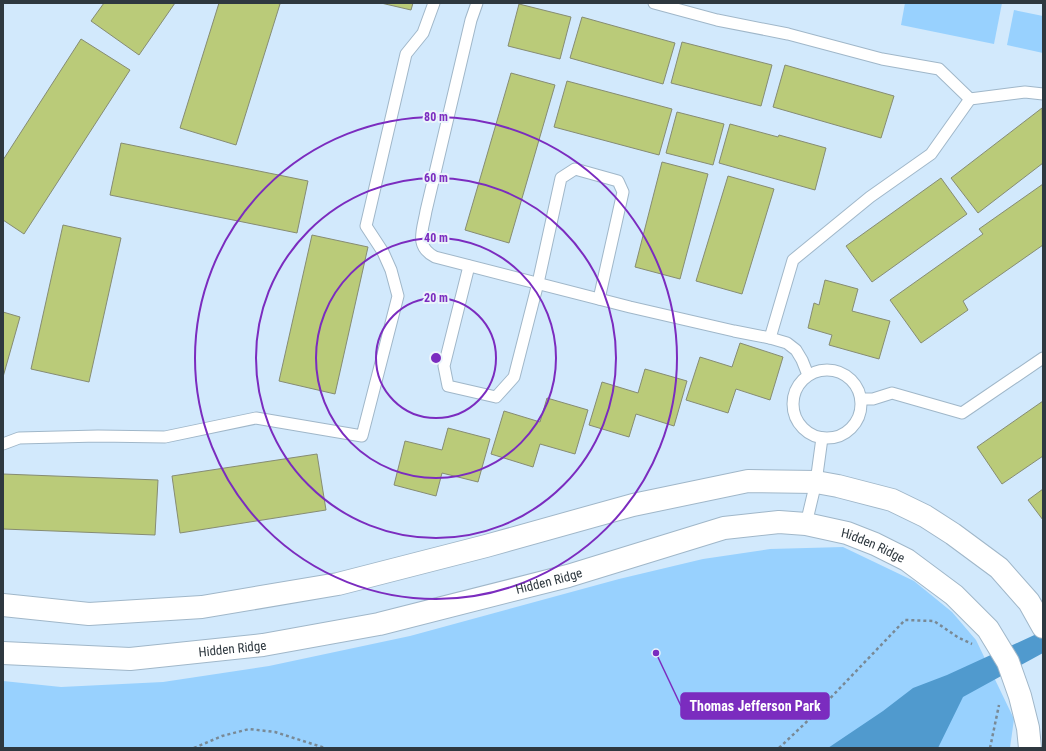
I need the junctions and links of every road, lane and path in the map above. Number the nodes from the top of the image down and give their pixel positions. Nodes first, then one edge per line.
1 (434, 3) edge
2 (477, 3) edge
3 (654, 3) edge
4 (1043, 94) edge
5 (970, 99) junction
6 (469, 266) junction
7 (538, 283) junction
8 (599, 299) junction
9 (770, 338) junction
10 (1043, 358) edge
11 (808, 376) junction
12 (861, 399) junction
13 (822, 438) junction
14 (3, 444) edge
15 (816, 482) junction
16 (806, 524) junction
17 (3, 605) edge
18 (1043, 627) edge
19 (975, 646) dead end
20 (3, 653) edge
21 (1010, 697) junction
22 (194, 748) edge
23 (325, 748) edge
24 (779, 748) edge
25 (990, 748) edge
26 (1030, 748) edge

1 - 14 lane
2 - 6 lane
3 - 5 lane
4 - 5 lane
5 - 9 lane
6 - 7 lane
6 - 7 lane
7 - 8 lane
7 - 8 lane
8 - 9 lane
9 - 11 lane
10 - 12 lane
11 - 12 lane
11 - 13 lane
12 - 13 lane
13 - 15 lane
15 - 16 lane
15 - 17 street
15 - 18 street
16 - 20 street, Hidden Ridge
16 - 21 street, Hidden Ridge
19 - 24 path
21 - 25 path
21 - 26 street, Hidden Ridge
22 - 23 path

